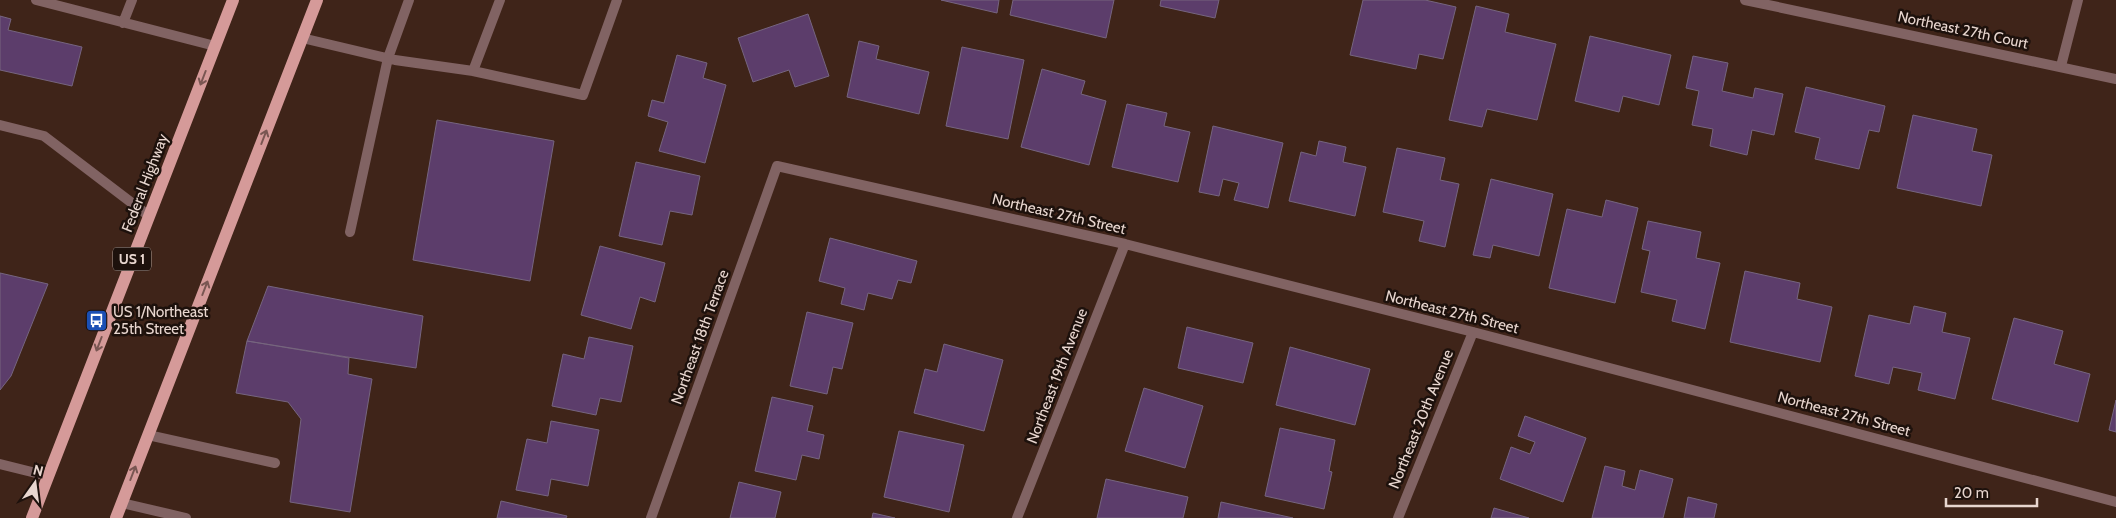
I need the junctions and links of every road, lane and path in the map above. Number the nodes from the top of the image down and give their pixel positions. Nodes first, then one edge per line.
1 (36, 0) edge
2 (132, 0) edge
3 (233, 0) edge
4 (317, 0) edge
5 (409, 0) edge
6 (500, 0) edge
7 (617, 0) edge
8 (1745, 0) edge
9 (2078, 0) edge
10 (123, 23) junction
11 (302, 38) junction
12 (215, 46) junction
13 (388, 58) junction
14 (2062, 66) junction
15 (473, 71) junction
16 (2116, 79) edge
17 (0, 125) edge
18 (777, 166) joint
19 (149, 216) junction
20 (350, 232) dead end
21 (1124, 244) junction
22 (1473, 332) junction
23 (148, 435) junction
24 (0, 464) edge
25 (275, 464) dead end
26 (48, 476) junction
27 (2116, 502) edge
28 (122, 503) junction
29 (32, 518) edge
30 (116, 518) edge
31 (186, 518) edge
32 (651, 518) edge
33 (1017, 518) edge
34 (1398, 518) edge

1 - 10 street
2 - 10 street
3 - 12 main road, Federal Highway / US 1
4 - 11 main road
5 - 13 street
6 - 15 street
7 - 15 street
8 - 14 street, Northeast 27th Court
9 - 14 street
10 - 12 street
11 - 13 street
23 -> 11 main road
12 -> 19 main road, Federal Highway / US 1
13 - 15 street
13 - 20 street
14 - 16 street, Northeast 27th Court
17 - 19 street
18 - 21 street, Northeast 27th Street
18 - 32 street, Northeast 18th Terrace
19 -> 26 main road, Federal Highway / US 1
21 - 22 street, Northeast 27th Street
21 - 33 street, Northeast 19th Avenue
22 - 27 street, Northeast 27th Street
22 - 34 street, Northeast 20th Avenue
23 - 25 street
28 -> 23 main road
24 - 26 street
26 - 29 main road, Federal Highway / US 1
28 - 30 main road
28 - 31 street

